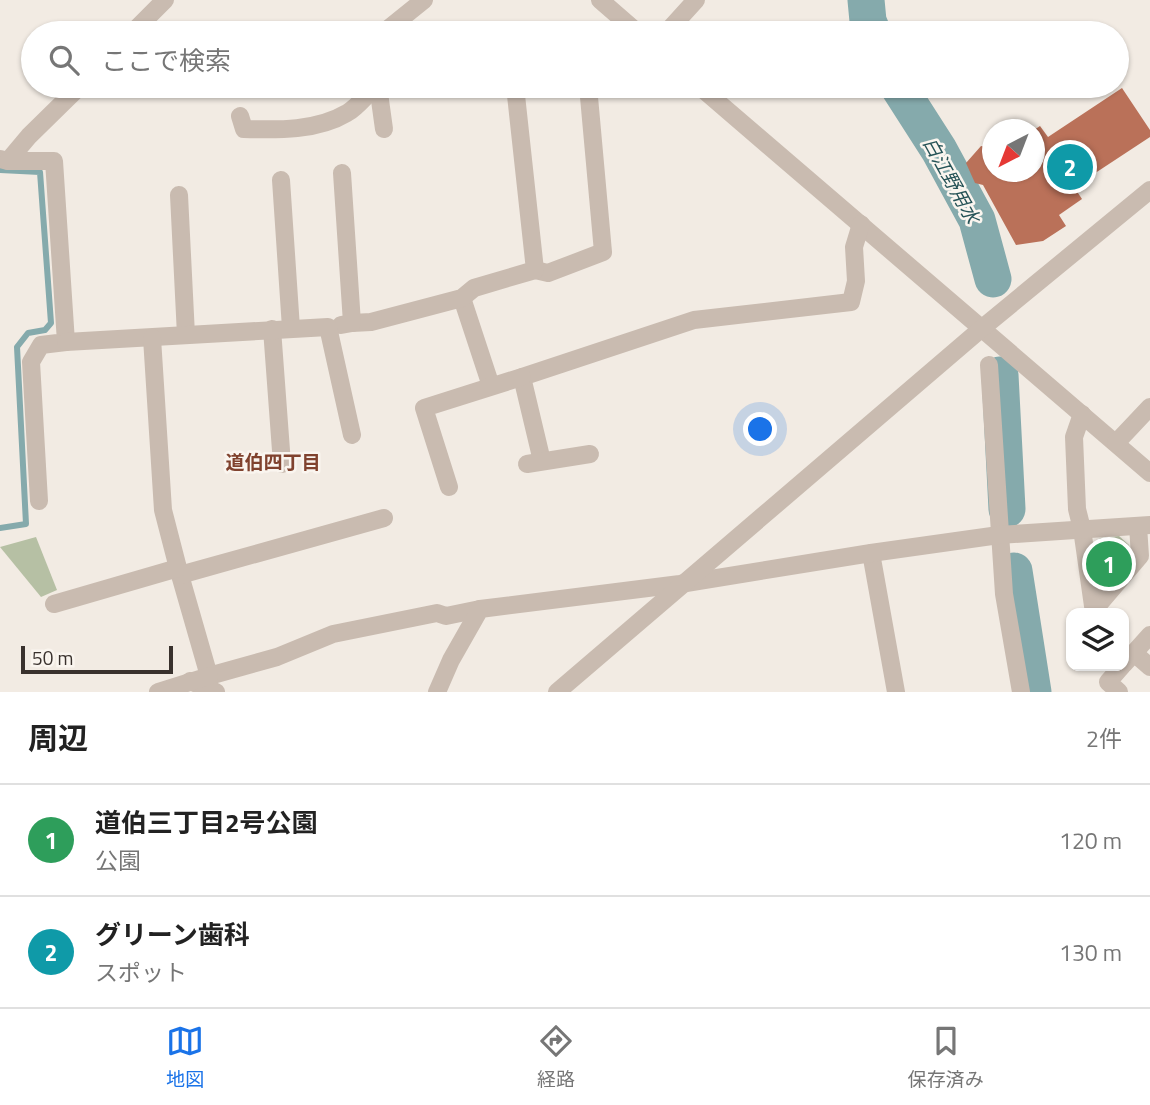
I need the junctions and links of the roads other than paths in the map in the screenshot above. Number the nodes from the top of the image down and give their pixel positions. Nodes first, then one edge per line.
1 (165, 0) edge
2 (424, 0) edge
3 (600, 0) edge
4 (696, 0) edge
5 (144, 21) edge
6 (398, 21) edge
7 (624, 21) edge
8 (677, 21) edge
9 (67, 98) edge
10 (362, 98) edge
11 (380, 98) edge
12 (516, 98) edge
13 (588, 98) edge
14 (713, 98) edge
15 (240, 116) dead end
16 (384, 129) dead end
17 (4, 160) edge
18 (342, 173) dead end
19 (281, 180) dead end
20 (1150, 190) edge
21 (179, 195) dead end
22 (861, 224) junction
23 (535, 270) junction
24 (462, 298) junction
25 (352, 323) junction
26 (328, 327) junction
27 (291, 328) junction
28 (272, 329) junction
29 (981, 329) junction
30 (186, 335) junction
31 (152, 338) junction
32 (66, 342) junction
33 (989, 365) dead end
34 (522, 377) junction
35 (491, 386) junction
36 (1150, 407) edge
37 (1082, 414) junction
38 (352, 435) dead end
39 (1116, 443) junction
40 (590, 454) dead end
41 (282, 464) dead end
42 (1150, 473) edge
43 (449, 487) dead end
44 (39, 501) dead end
45 (384, 518) dead end
46 (1144, 525) edge
47 (1082, 529) junction
48 (999, 535) junction
49 (871, 553) junction
50 (179, 572) junction
51 (680, 584) junction
52 (54, 604) dead end
53 (1094, 608) edge
54 (1097, 608) edge
55 (480, 609) junction
56 (1150, 635) edge
57 (1129, 659) edge
58 (1129, 662) edge
59 (1150, 667) edge
60 (1120, 671) edge
61 (213, 684) edge
62 (1108, 689) edge
63 (158, 692) edge
64 (437, 692) edge
65 (557, 692) edge
66 (896, 692) edge
67 (1021, 692) edge

1 - 5 street
2 - 6 street
3 - 7 street
4 - 8 street
9 - 17 street
10 - 15 street
11 - 16 street
12 - 23 street
13 - 23 street
14 - 22 street
17 - 32 street
18 - 25 street
19 - 27 street
20 - 29 street
21 - 30 street
22 - 29 street
22 - 34 street
23 - 24 street
24 - 25 street
24 - 35 street
25 - 26 street
26 - 27 street
26 - 38 street
27 - 28 street
28 - 30 street
28 - 41 street
29 - 37 street
29 - 51 street
30 - 31 street
31 - 32 street
31 - 50 street
32 - 44 street
33 - 48 street
34 - 35 street
34 - 40 street
35 - 43 street
36 - 39 street
37 - 39 street
37 - 47 street
39 - 42 street
45 - 50 street
46 - 47 street
46 - 54 street
47 - 48 street
47 - 53 street
48 - 49 street
48 - 67 street
49 - 51 street
49 - 66 street
50 - 52 street
50 - 61 street
51 - 55 street
51 - 65 street
55 - 61 street
55 - 64 street
56 - 57 street
58 - 59 street
60 - 62 street
61 - 63 street

